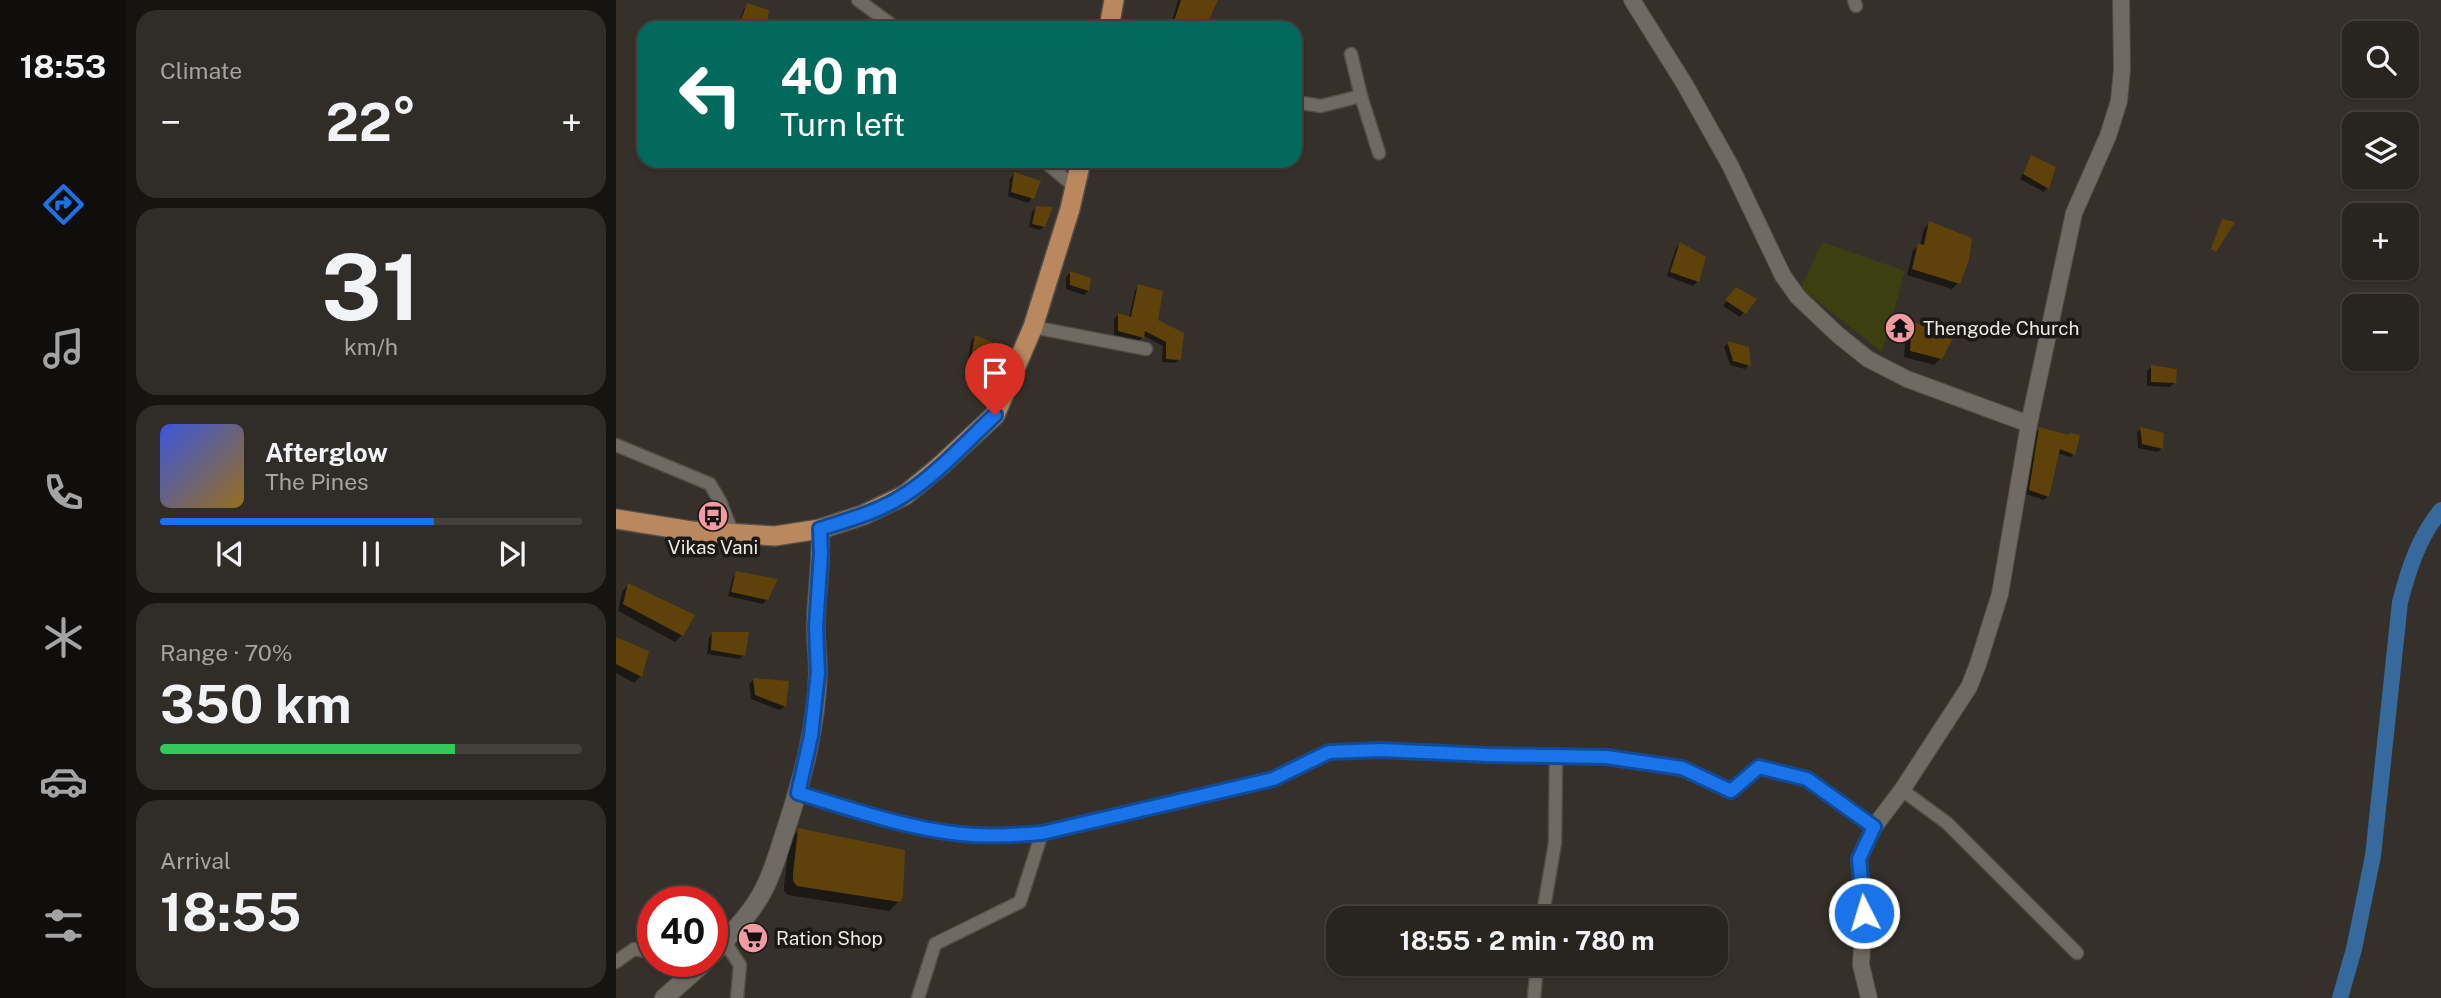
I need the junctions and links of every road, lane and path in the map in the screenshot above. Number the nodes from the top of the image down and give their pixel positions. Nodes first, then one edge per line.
1 (858, 0) edge
2 (1114, 0) edge
3 (1632, 0) edge
4 (2121, 0) edge
5 (886, 21) edge
6 (1110, 21) edge
7 (1351, 54) dead end
8 (1361, 96) junction
9 (1302, 103) edge
10 (1379, 153) dead end
11 (1052, 168) edge
12 (1079, 168) edge
13 (1075, 187) junction
14 (1033, 327) junction
15 (1146, 349) dead end
16 (2029, 424) junction
17 (616, 445) edge
18 (617, 523) edge
19 (820, 529) junction
20 (733, 534) junction
21 (1556, 756) junction
22 (1902, 790) junction
23 (798, 793) junction
24 (1874, 827) junction
25 (1042, 833) junction
26 (1544, 906) edge
27 (728, 936) edge
28 (637, 950) edge
29 (2077, 953) dead end
30 (728, 956) edge
31 (616, 962) edge
32 (1536, 976) edge
33 (688, 977) edge
34 (664, 998) edge
35 (737, 998) edge
36 (918, 998) edge
37 (1534, 998) edge
38 (1869, 998) edge

1 - 5 street
2 - 6 main road
3 - 16 street
4 - 16 street
7 - 8 street
8 - 9 street
8 - 10 street
11 - 13 street
12 - 13 main road
13 - 14 main road
14 - 15 street
14 - 19 main road
16 - 22 street
17 - 20 street
18 - 20 main road
19 - 20 main road
19 - 23 main road
21 - 24 street
21 - 25 street
21 - 26 street
22 - 24 street
22 - 29 street
23 - 25 street
23 - 27 main road
24 - 38 street
25 - 36 street
28 - 31 street
30 - 35 street
32 - 37 street
33 - 34 main road

